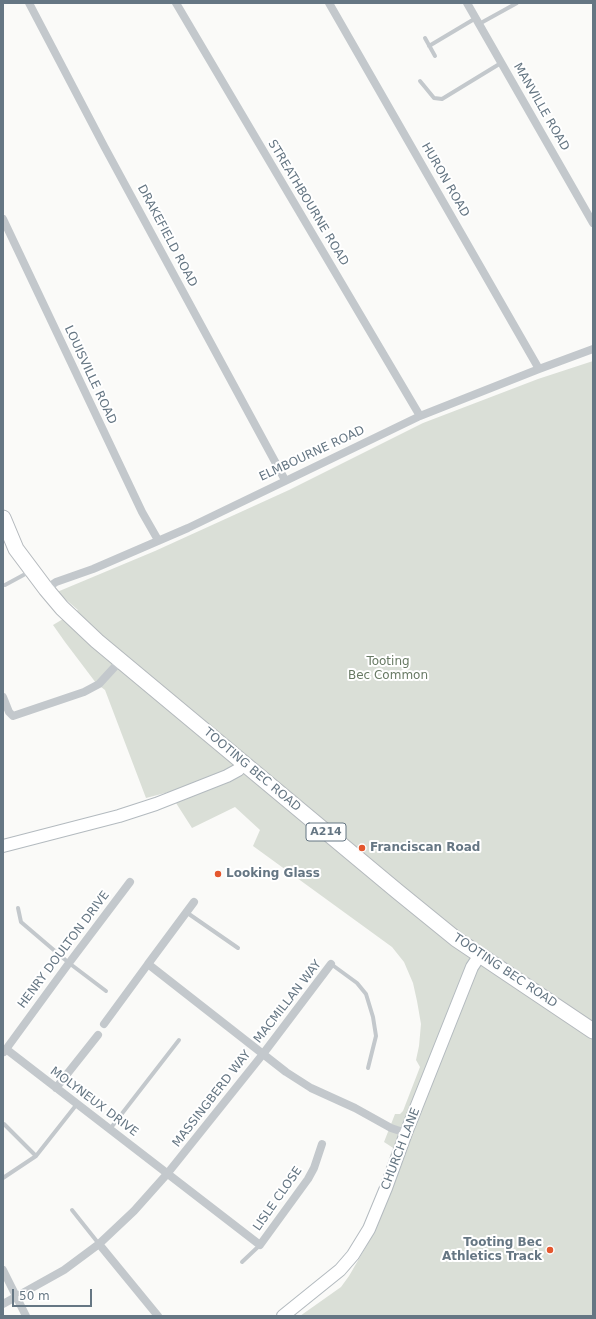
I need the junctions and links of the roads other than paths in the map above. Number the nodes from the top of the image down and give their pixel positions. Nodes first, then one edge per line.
1 (29, 3) edge
2 (176, 3) edge
3 (329, 3) edge
4 (467, 3) edge
5 (516, 3) edge
6 (477, 21) junction
7 (424, 38) dead end
8 (429, 46) junction
9 (435, 56) dead end
10 (501, 62) junction
11 (420, 81) dead end
12 (3, 219) edge
13 (593, 223) edge
14 (593, 349) edge
15 (539, 369) junction
16 (420, 416) junction
17 (285, 480) junction
18 (3, 520) edge
19 (158, 540) junction
20 (32, 570) junction
21 (6, 585) dead end
22 (46, 589) junction
23 (121, 660) junction
24 (3, 697) edge
25 (244, 763) junction
26 (3, 846) edge
27 (130, 882) dead end
28 (194, 902) dead end
29 (18, 908) dead end
30 (186, 912) junction
31 (238, 948) dead end
32 (480, 955) junction
33 (69, 962) junction
34 (148, 964) junction
35 (331, 964) joint
36 (106, 991) dead end
37 (104, 1024) dead end
38 (593, 1031) edge
39 (98, 1035) dead end
40 (179, 1040) dead end
41 (5, 1051) edge
42 (263, 1054) junction
43 (368, 1068) dead end
44 (56, 1088) junction
45 (77, 1104) junction
46 (4, 1124) edge
47 (110, 1129) junction
48 (406, 1133) junction
49 (322, 1144) dead end
50 (36, 1156) junction
51 (168, 1174) junction
52 (3, 1178) edge
53 (72, 1210) dead end
54 (99, 1244) junction
55 (260, 1244) junction
56 (242, 1262) dead end
57 (3, 1270) edge
58 (16, 1297) junction
59 (3, 1304) edge
60 (26, 1316) edge
61 (158, 1316) edge
62 (283, 1316) edge

1 - 17 street, DRAKEFIELD ROAD
2 - 16 street, STREATHBOURNE ROAD
3 - 15 street, HURON ROAD
4 - 6 street, MANVILLE ROAD
5 - 6 lane
6 - 8 lane
6 - 10 street, MANVILLE ROAD
7 - 8 lane
8 - 9 lane
10 - 11 lane
10 - 13 street, MANVILLE ROAD
12 - 19 street, LOUISVILLE ROAD
14 - 15 street, ELMBOURNE ROAD
15 - 16 street, ELMBOURNE ROAD
16 - 17 street, ELMBOURNE ROAD
17 - 19 street, ELMBOURNE ROAD
18 - 20 highway, TOOTING BEC ROAD / A214
19 - 22 street, ELMBOURNE ROAD
20 - 21 lane
20 - 22 highway, TOOTING BEC ROAD / A214
22 - 23 highway, TOOTING BEC ROAD / A214
23 - 24 street
23 - 25 highway, TOOTING BEC ROAD / A214
25 - 26 main road
25 - 32 highway, TOOTING BEC ROAD / A214
27 - 33 street, HENRY DOULTON DRIVE
28 - 30 street
29 - 33 lane
30 - 31 lane
30 - 34 street
32 - 38 highway, TOOTING BEC ROAD / A214
32 - 48 main road, CHURCH LANE
33 - 36 lane
33 - 41 street, HENRY DOULTON DRIVE
34 - 37 street
34 - 42 street, MACMILLAN WAY
35 - 42 street, MACMILLAN WAY
35 - 43 lane, MACMILLAN WAY
39 - 44 street
40 - 47 lane
41 - 44 street, MOLYNEUX DRIVE
42 - 48 street, MASSINGBERD WAY
42 - 51 street, MASSINGBERD WAY
44 - 45 street, MOLYNEUX DRIVE
45 - 47 street, MOLYNEUX DRIVE
45 - 50 lane
46 - 50 lane
47 - 51 street, MOLYNEUX DRIVE
48 - 62 main road, CHURCH LANE
49 - 55 street, LISLE CLOSE
50 - 52 lane
51 - 54 street, MASSINGBERD WAY
51 - 55 street, LISLE CLOSE
53 - 54 lane
54 - 58 street, MASSINGBERD WAY
54 - 61 street
55 - 56 lane, LISLE CLOSE
57 - 58 street
58 - 59 street, MASSINGBERD WAY
58 - 60 street

